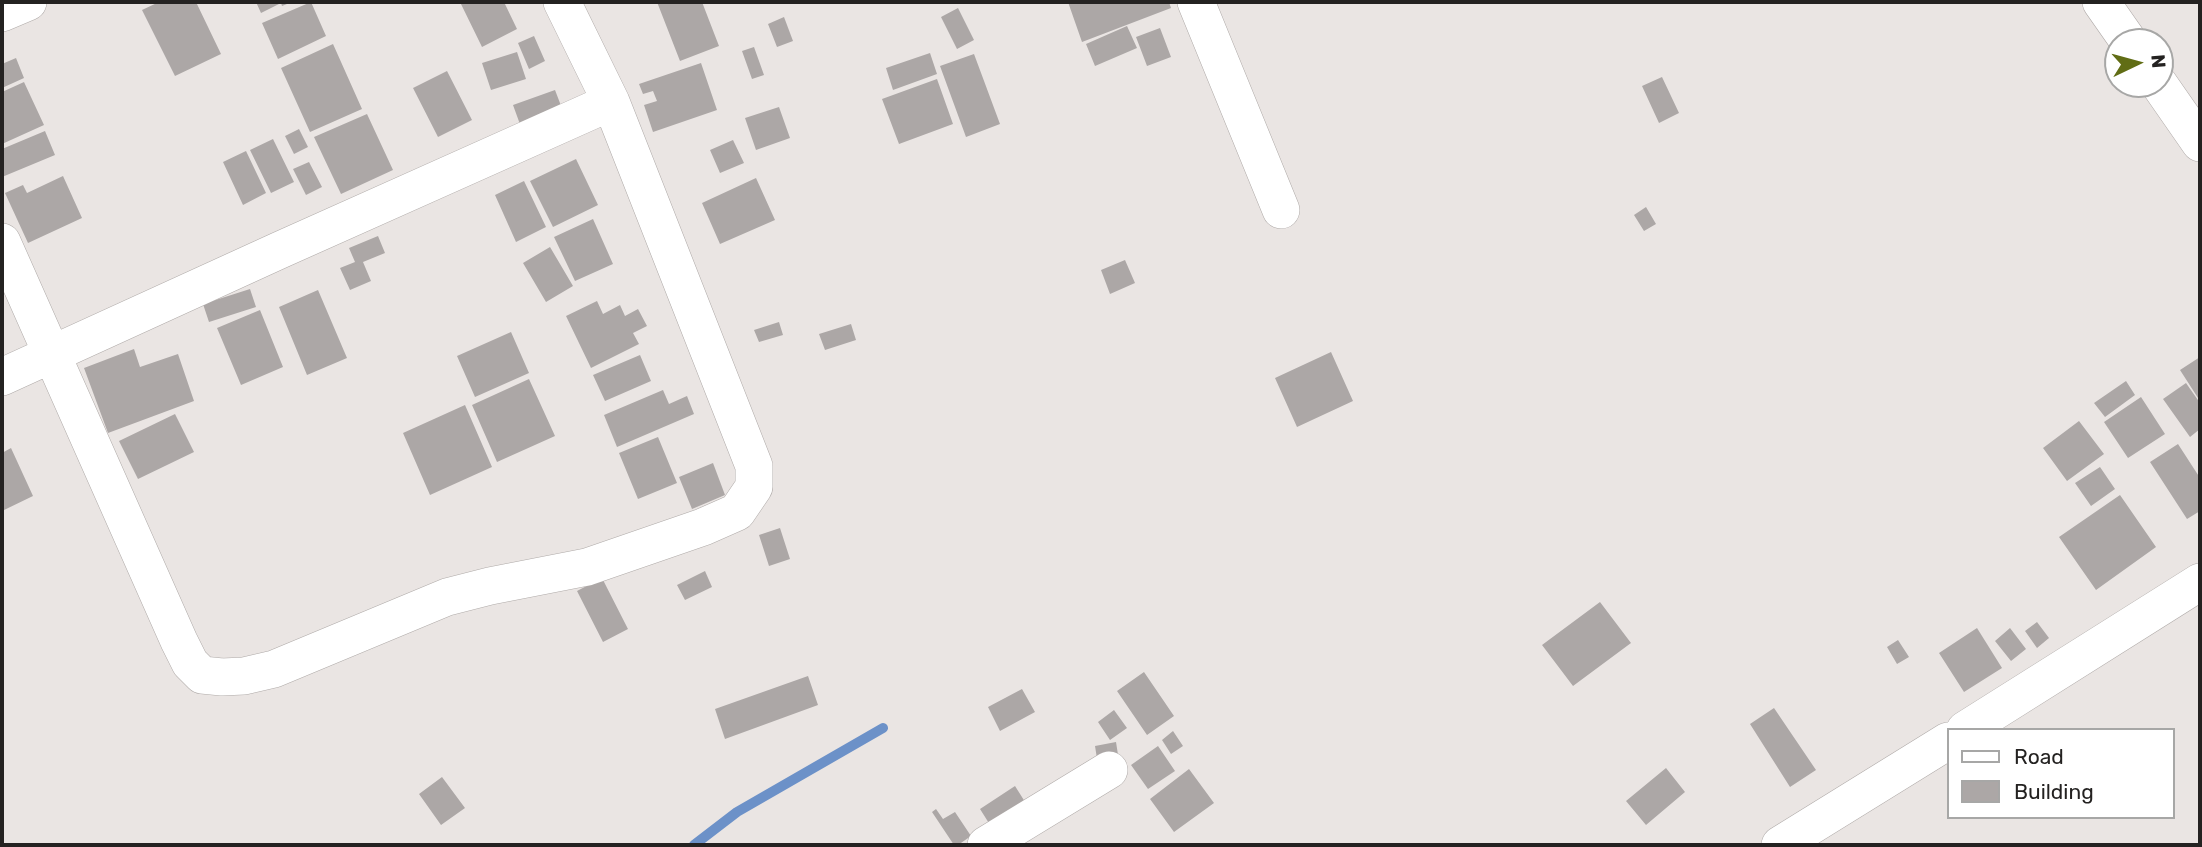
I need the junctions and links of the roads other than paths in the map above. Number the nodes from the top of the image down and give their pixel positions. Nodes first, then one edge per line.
1 (29, 2) edge
2 (562, 2) edge
3 (1196, 2) edge
4 (2101, 2) edge
5 (2, 13) edge
6 (2119, 28) edge
7 (2168, 98) edge
8 (611, 102) junction
9 (2200, 143) edge
10 (1281, 210) dead end
11 (2, 242) edge
12 (52, 355) junction
13 (2, 377) edge
14 (2200, 582) edge
15 (1968, 728) edge
16 (1946, 742) edge
17 (1109, 770) dead end
18 (986, 845) edge
19 (1780, 845) edge

1 - 5 street
2 - 8 street
3 - 10 street
4 - 6 street
7 - 9 street
8 - 12 street
8 - 12 street
11 - 12 street
12 - 13 street
14 - 15 street
16 - 19 street
17 - 18 street

